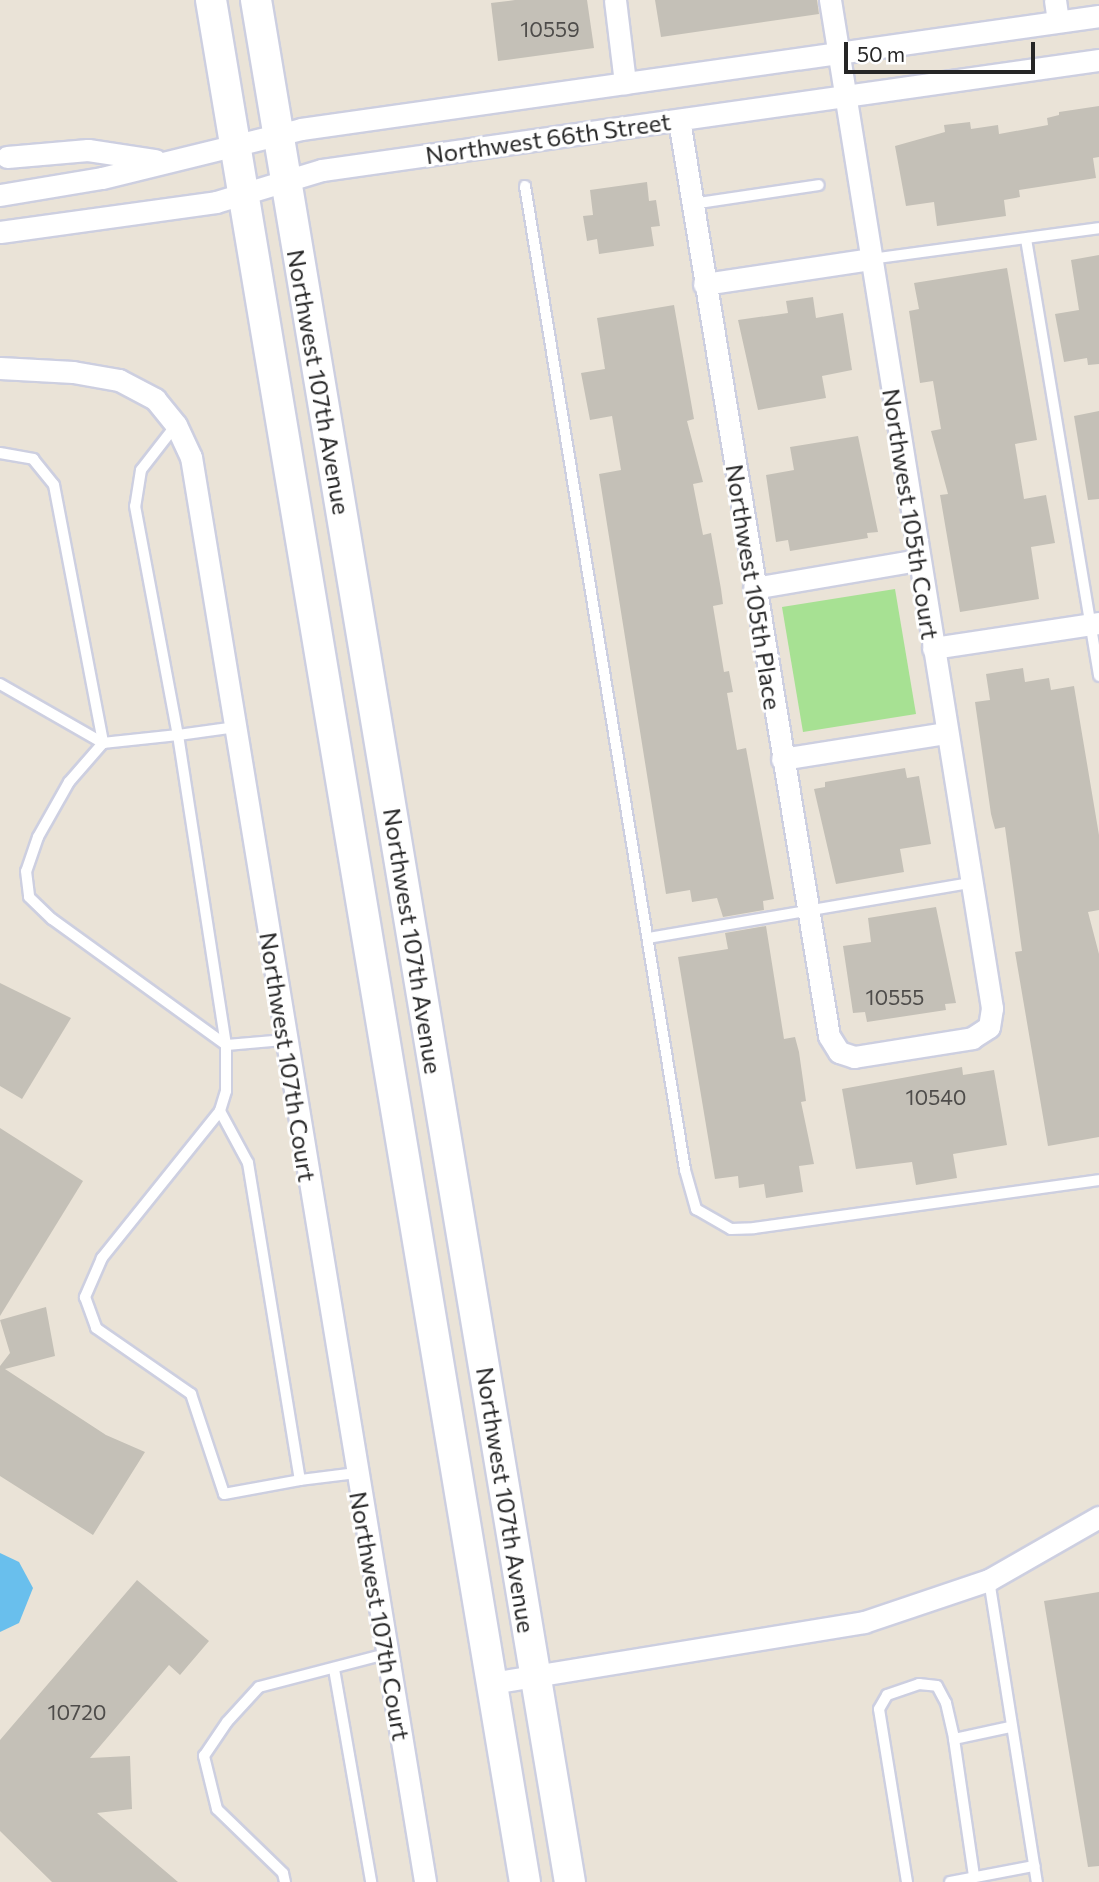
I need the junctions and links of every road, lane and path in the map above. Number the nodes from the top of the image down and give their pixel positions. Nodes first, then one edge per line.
1 (211, 0) edge
2 (256, 0) edge
3 (615, 0) edge
4 (830, 0) edge
5 (1056, 10) edge
6 (1099, 16) edge
7 (838, 51) junction
8 (1099, 60) edge
9 (625, 83) junction
10 (844, 96) junction
11 (679, 120) junction
12 (278, 135) junction
13 (236, 146) junction
14 (7, 157) dead end
15 (164, 161) junction
16 (285, 180) junction
17 (820, 185) dead end
18 (525, 186) dead end
19 (244, 194) junction
20 (0, 195) edge
21 (692, 204) junction
22 (1099, 228) edge
23 (0, 232) edge
24 (1026, 239) junction
25 (871, 259) junction
26 (704, 284) junction
27 (0, 368) edge
28 (176, 425) junction
29 (0, 453) edge
30 (918, 560) junction
31 (754, 589) junction
32 (1095, 624) edge
33 (933, 648) junction
34 (1099, 676) edge
35 (0, 684) edge
36 (236, 727) junction
37 (947, 733) junction
38 (178, 735) junction
39 (103, 743) junction
40 (782, 759) junction
41 (971, 883) junction
42 (807, 911) junction
43 (648, 938) junction
44 (284, 1040) junction
45 (226, 1045) junction
46 (839, 1052) joint
47 (220, 1111) junction
48 (1099, 1180) edge
49 (356, 1473) junction
50 (300, 1480) junction
51 (1099, 1517) edge
52 (989, 1580) junction
53 (386, 1654) junction
54 (334, 1669) junction
55 (535, 1676) junction
56 (492, 1683) junction
57 (1010, 1727) junction
58 (954, 1739) junction
59 (1034, 1866) junction
60 (974, 1876) junction
61 (285, 1882) edge
62 (371, 1882) edge
63 (425, 1882) edge
64 (525, 1882) edge
65 (570, 1882) edge
66 (907, 1882) edge
67 (950, 1882) edge
68 (1037, 1882) edge

1 - 13 main road, Northwest 107th Avenue
2 - 12 main road, Northwest 107th Avenue
3 - 9 street
4 - 7 street, Northwest 105th Court
5 - 6 street, Northwest 66th Street
5 - 7 street, Northwest 66th Street
7 - 9 street, Northwest 66th Street
7 - 10 street, Northwest 105th Court
8 - 10 street, Northwest 66th Street
9 - 12 street, Northwest 66th Street
10 - 11 street, Northwest 66th Street
10 - 25 street, Northwest 105th Court
11 - 16 street, Northwest 66th Street
11 - 21 street, Northwest 105th Place
12 - 13 street, Northwest 66th Street
12 - 16 main road, Northwest 107th Avenue
13 - 15 street, Northwest 66th Street
13 - 19 main road, Northwest 107th Avenue
14 - 15 street, Northwest 66th Street
15 - 20 street, Northwest 66th Street
16 - 19 street, Northwest 66th Street
16 - 55 main road, Northwest 107th Avenue
17 - 21 lane
18 - 43 lane
19 - 23 street, Northwest 66th Street
19 - 56 main road, Northwest 107th Avenue
21 - 26 street, Northwest 105th Place
22 - 24 lane
24 - 25 lane
24 - 32 lane
25 - 26 street
25 - 30 street, Northwest 105th Court
26 - 31 street, Northwest 105th Place
27 - 28 street, Northwest 107th Court
28 - 36 street, Northwest 107th Court
28 - 38 lane
29 - 39 lane
30 - 31 street
30 - 33 street, Northwest 105th Court
31 - 40 street, Northwest 105th Place
32 - 33 street
32 - 34 lane
33 - 37 street, Northwest 105th Court
35 - 39 lane
36 - 38 lane
36 - 44 street, Northwest 107th Court
37 - 40 street
37 - 41 street, Northwest 105th Court
38 - 39 lane
38 - 45 lane
39 - 45 lane
40 - 42 street, Northwest 105th Place
41 - 42 lane
41 - 46 street, Northwest 105th Court
42 - 43 lane
42 - 46 street, Northwest 105th Place
43 - 48 lane
44 - 45 lane
44 - 49 street, Northwest 107th Court
45 - 47 lane
47 - 50 lane
47 - 50 lane
49 - 50 lane
49 - 53 street, Northwest 107th Court
51 - 52 street
52 - 55 street
52 - 57 lane
53 - 54 lane
53 - 63 street, Northwest 107th Court
54 - 61 lane
54 - 62 lane
55 - 56 street
55 - 65 main road, Northwest 107th Avenue
56 - 64 main road, Northwest 107th Avenue
57 - 58 lane
57 - 59 lane
58 - 60 lane
58 - 66 lane
59 - 60 lane
59 - 68 lane
60 - 67 lane

